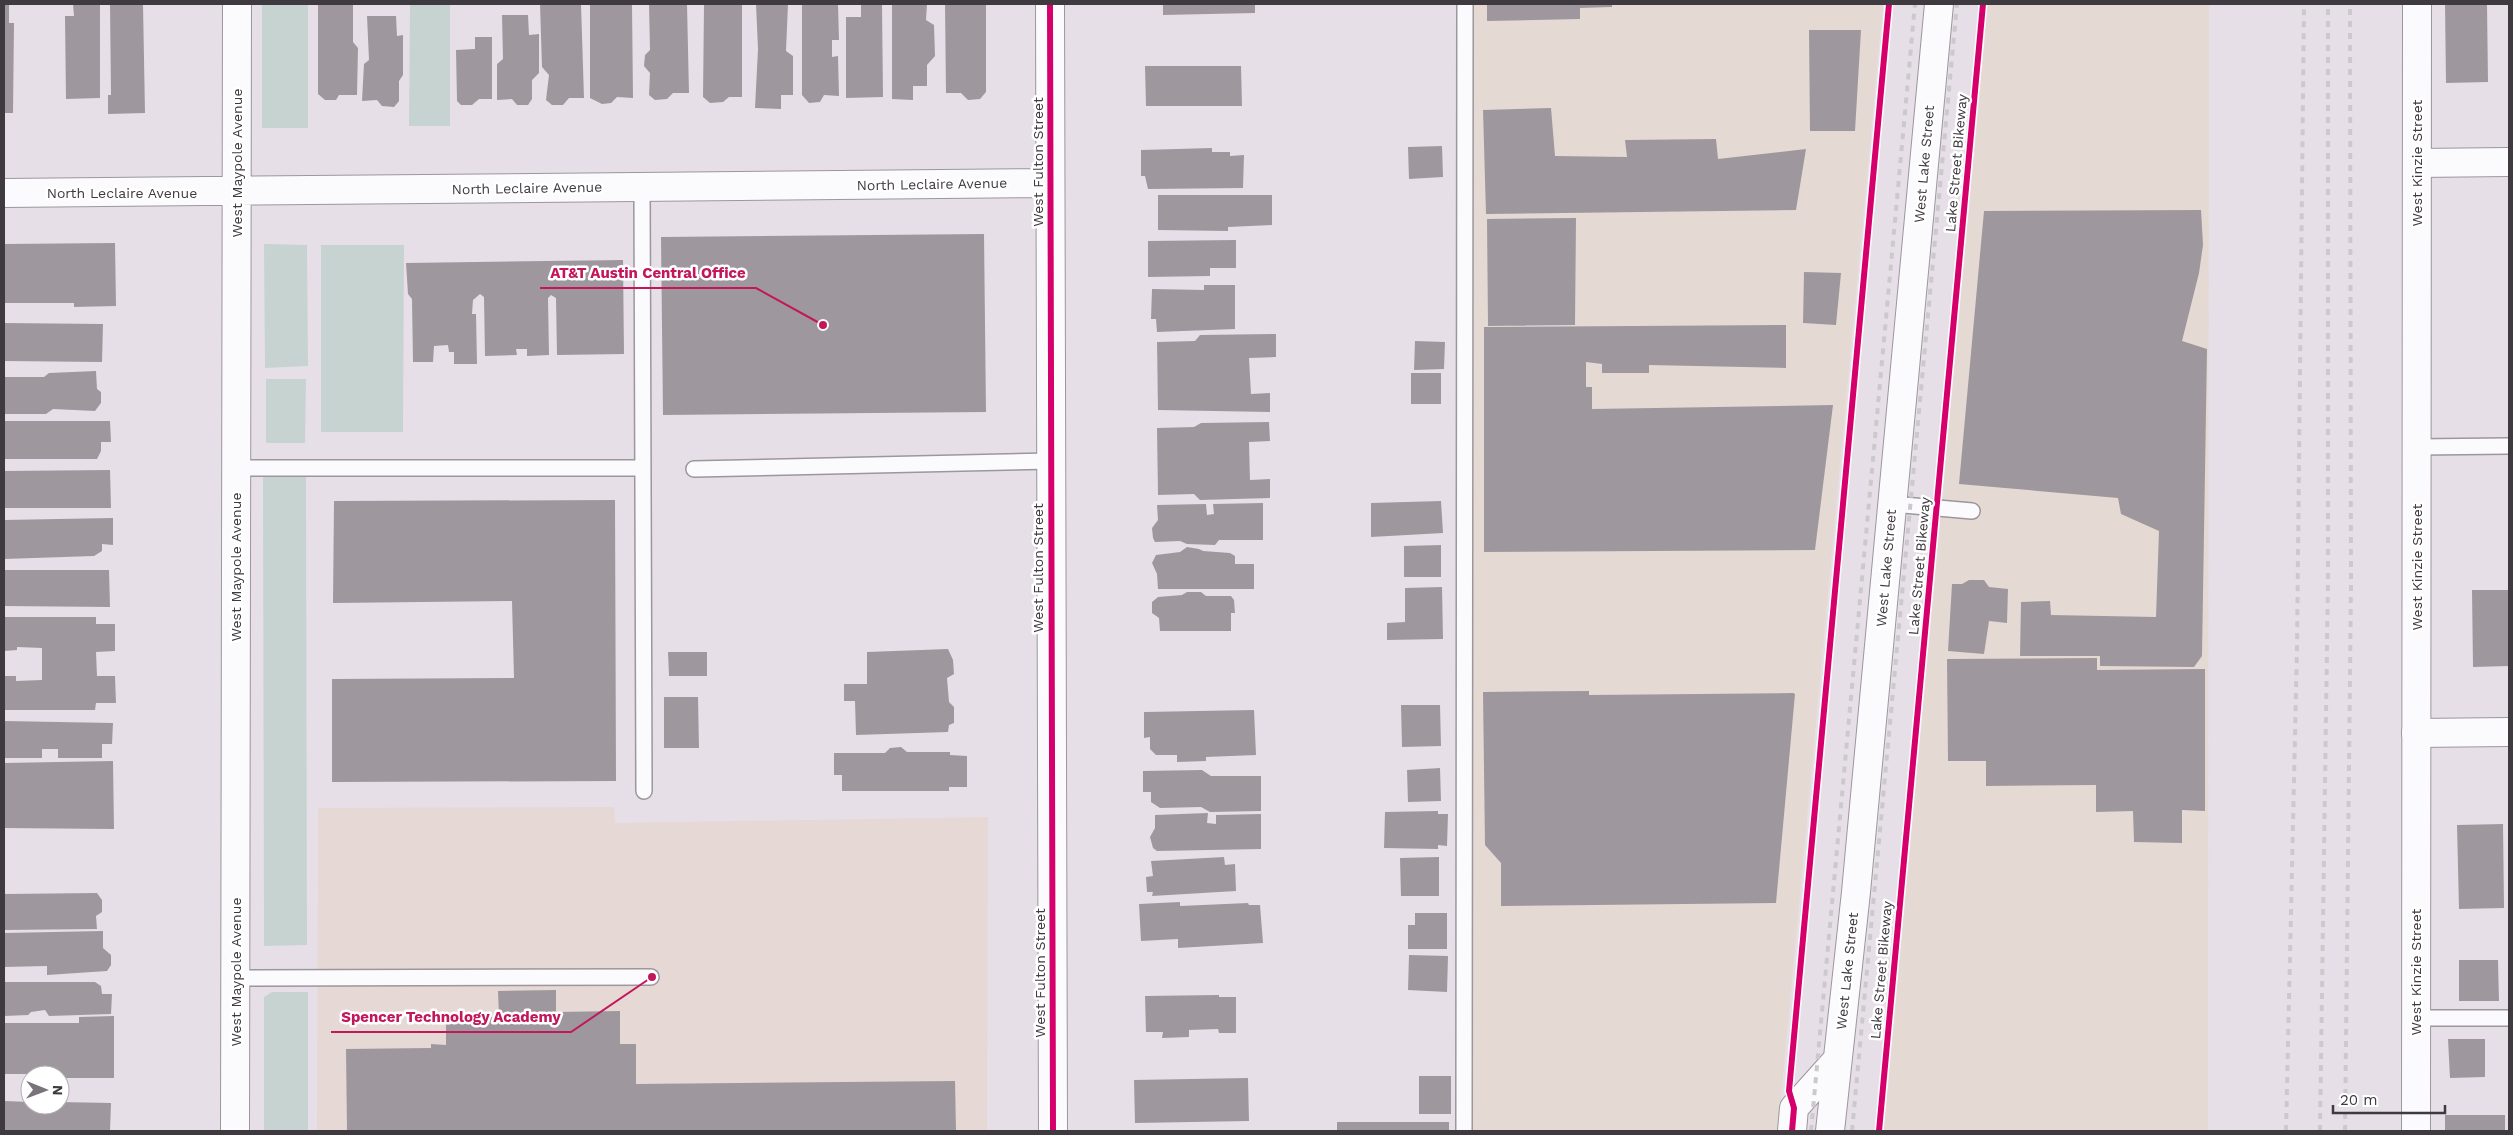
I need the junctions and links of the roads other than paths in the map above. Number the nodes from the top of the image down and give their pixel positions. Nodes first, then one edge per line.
1 (237, 4) edge
2 (1050, 4) edge
3 (1465, 4) edge
4 (1939, 4) edge
5 (2417, 4) edge
6 (2509, 162) edge
7 (2417, 163) junction
8 (1050, 182) junction
9 (642, 187) junction
10 (236, 192) junction
11 (4, 194) edge
12 (2509, 446) edge
13 (2417, 447) junction
14 (1051, 461) junction
15 (237, 468) junction
16 (643, 468) junction
17 (694, 469) dead end
18 (1892, 504) junction
19 (1972, 511) dead end
20 (2509, 732) edge
21 (2416, 733) junction
22 (644, 791) dead end
23 (651, 977) dead end
24 (236, 978) junction
25 (2416, 1018) junction
26 (2509, 1018) edge
27 (1837, 1060) junction
28 (235, 1131) edge
29 (1052, 1131) edge
30 (1464, 1131) edge
31 (1792, 1131) edge
32 (1830, 1131) edge
33 (2416, 1131) edge

1 - 10 street, West Maypole Avenue
2 - 8 street, West Fulton Street
3 - 30 lane
4 - 18 street, West Lake Street
5 - 7 street, West Kinzie Street
6 - 7 street
7 - 13 street, West Kinzie Street
8 - 9 street, North Leclaire Avenue
8 - 14 street, West Fulton Street
9 - 10 street, North Leclaire Avenue
9 - 16 lane
10 - 11 street, North Leclaire Avenue
10 - 15 street, West Maypole Avenue
12 - 13 lane
13 - 21 street, West Kinzie Street
14 - 17 lane
14 - 29 street, West Fulton Street
15 - 16 lane
15 - 24 street, West Maypole Avenue
16 - 22 lane
18 - 19 lane
18 - 27 street, West Lake Street
20 - 21 street
21 - 25 street, West Kinzie Street
23 - 24 lane
24 - 28 street, West Maypole Avenue
25 - 26 lane
25 - 33 street, West Kinzie Street
27 - 31 street
27 - 32 street, West Lake Street

